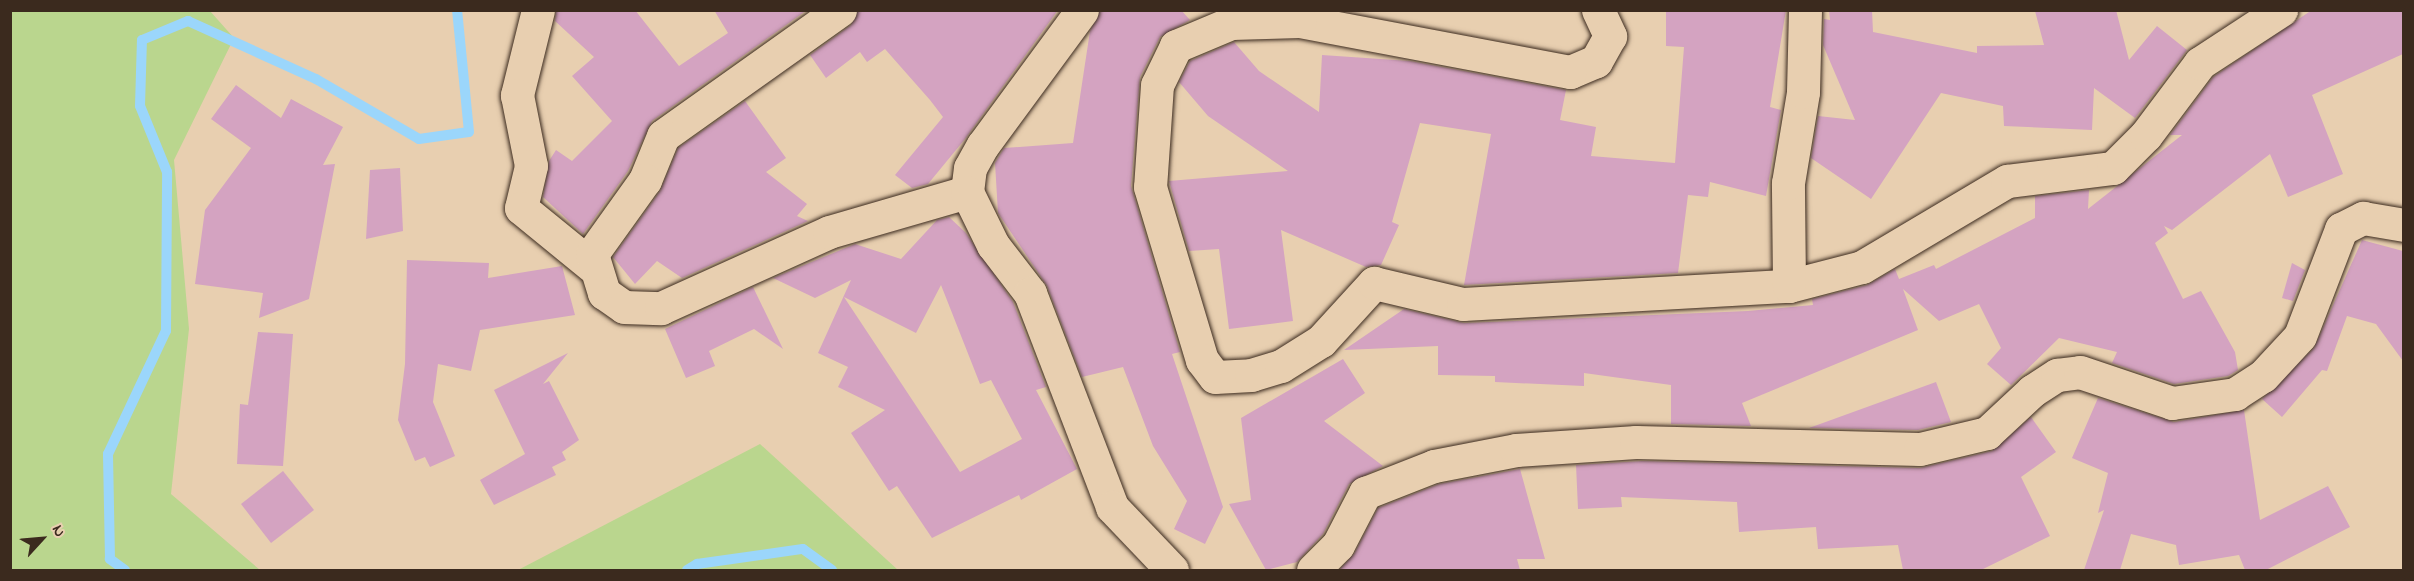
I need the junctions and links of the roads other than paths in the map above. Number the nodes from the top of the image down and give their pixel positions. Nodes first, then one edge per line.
1 (538, 10) edge
2 (840, 10) edge
3 (1082, 10) edge
4 (1358, 10) edge
5 (1598, 10) edge
6 (1804, 10) edge
7 (2281, 10) edge
8 (1380, 34) junction
9 (967, 192) junction
10 (2403, 225) edge
11 (592, 266) junction
12 (1790, 286) junction
13 (1172, 570) edge
14 (1313, 570) edge

1 - 11 street
2 - 11 street
3 - 9 street
4 - 8 street
5 - 8 street
6 - 12 street
7 - 12 street
8 - 12 street
9 - 11 street
9 - 13 street
10 - 14 street

